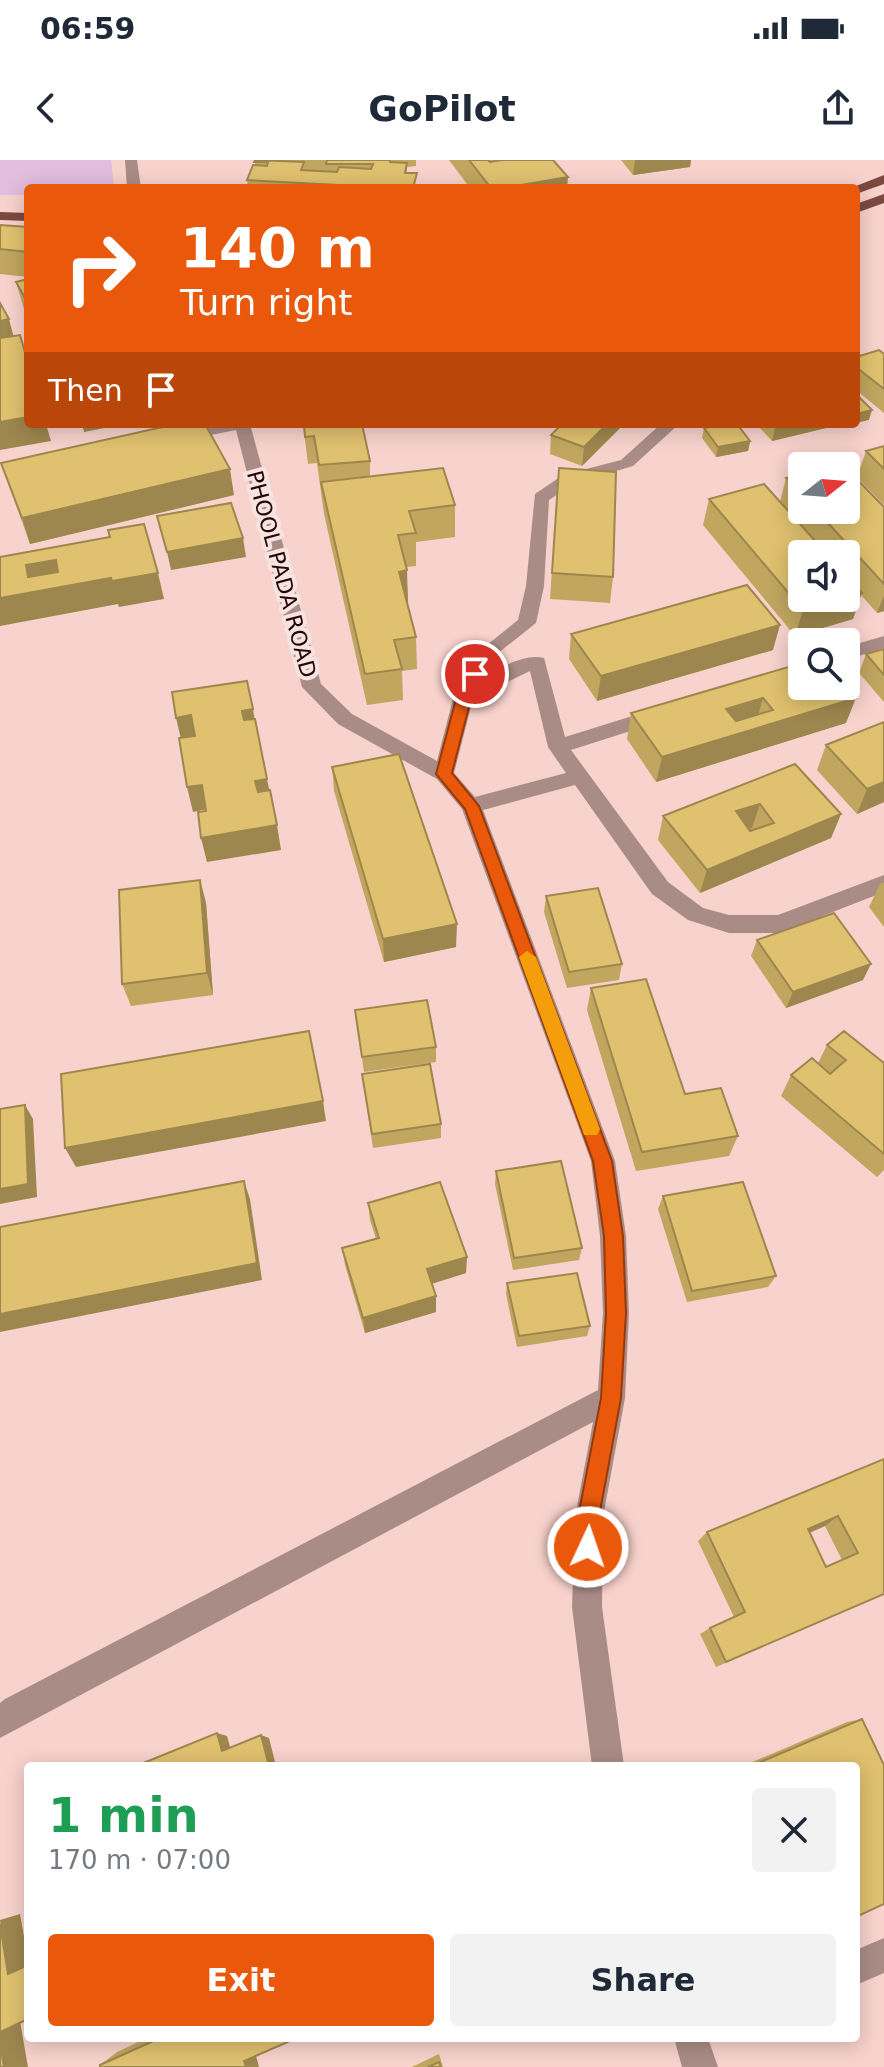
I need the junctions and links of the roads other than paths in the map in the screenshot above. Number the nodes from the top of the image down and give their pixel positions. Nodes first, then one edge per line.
1 (131, 160) edge
2 (884, 179) edge
3 (134, 184) edge
4 (860, 188) edge
5 (884, 198) edge
6 (860, 207) edge
7 (0, 213) edge
8 (24, 214) edge
9 (221, 428) edge
10 (242, 428) edge
11 (666, 428) edge
12 (165, 439) edge
13 (527, 623) junction
14 (884, 642) edge
15 (860, 650) edge
16 (537, 662) junction
17 (464, 695) junction
18 (673, 710) edge
19 (558, 747) junction
20 (444, 774) junction
21 (577, 777) junction
22 (471, 806) junction
23 (884, 883) edge
24 (611, 1398) junction
25 (0, 1722) edge
26 (607, 1762) edge
27 (884, 1955) edge
28 (860, 1966) edge

1 - 3 street
2 - 4 main road
5 - 6 main road
7 - 8 main road
9 - 12 street
10 - 20 street, PHOOL PADA ROAD
11 - 13 street
13 - 16 street
13 - 17 street
14 - 15 street
16 - 17 street
16 - 19 street
17 - 20 street
18 - 19 street
19 - 21 street
20 - 22 street, PHOOL PADA ROAD
21 - 22 street
21 - 23 street
22 - 24 street, PHOOL PADA ROAD
24 - 25 street
24 - 26 street, PHOOL PADA ROAD
27 - 28 street

